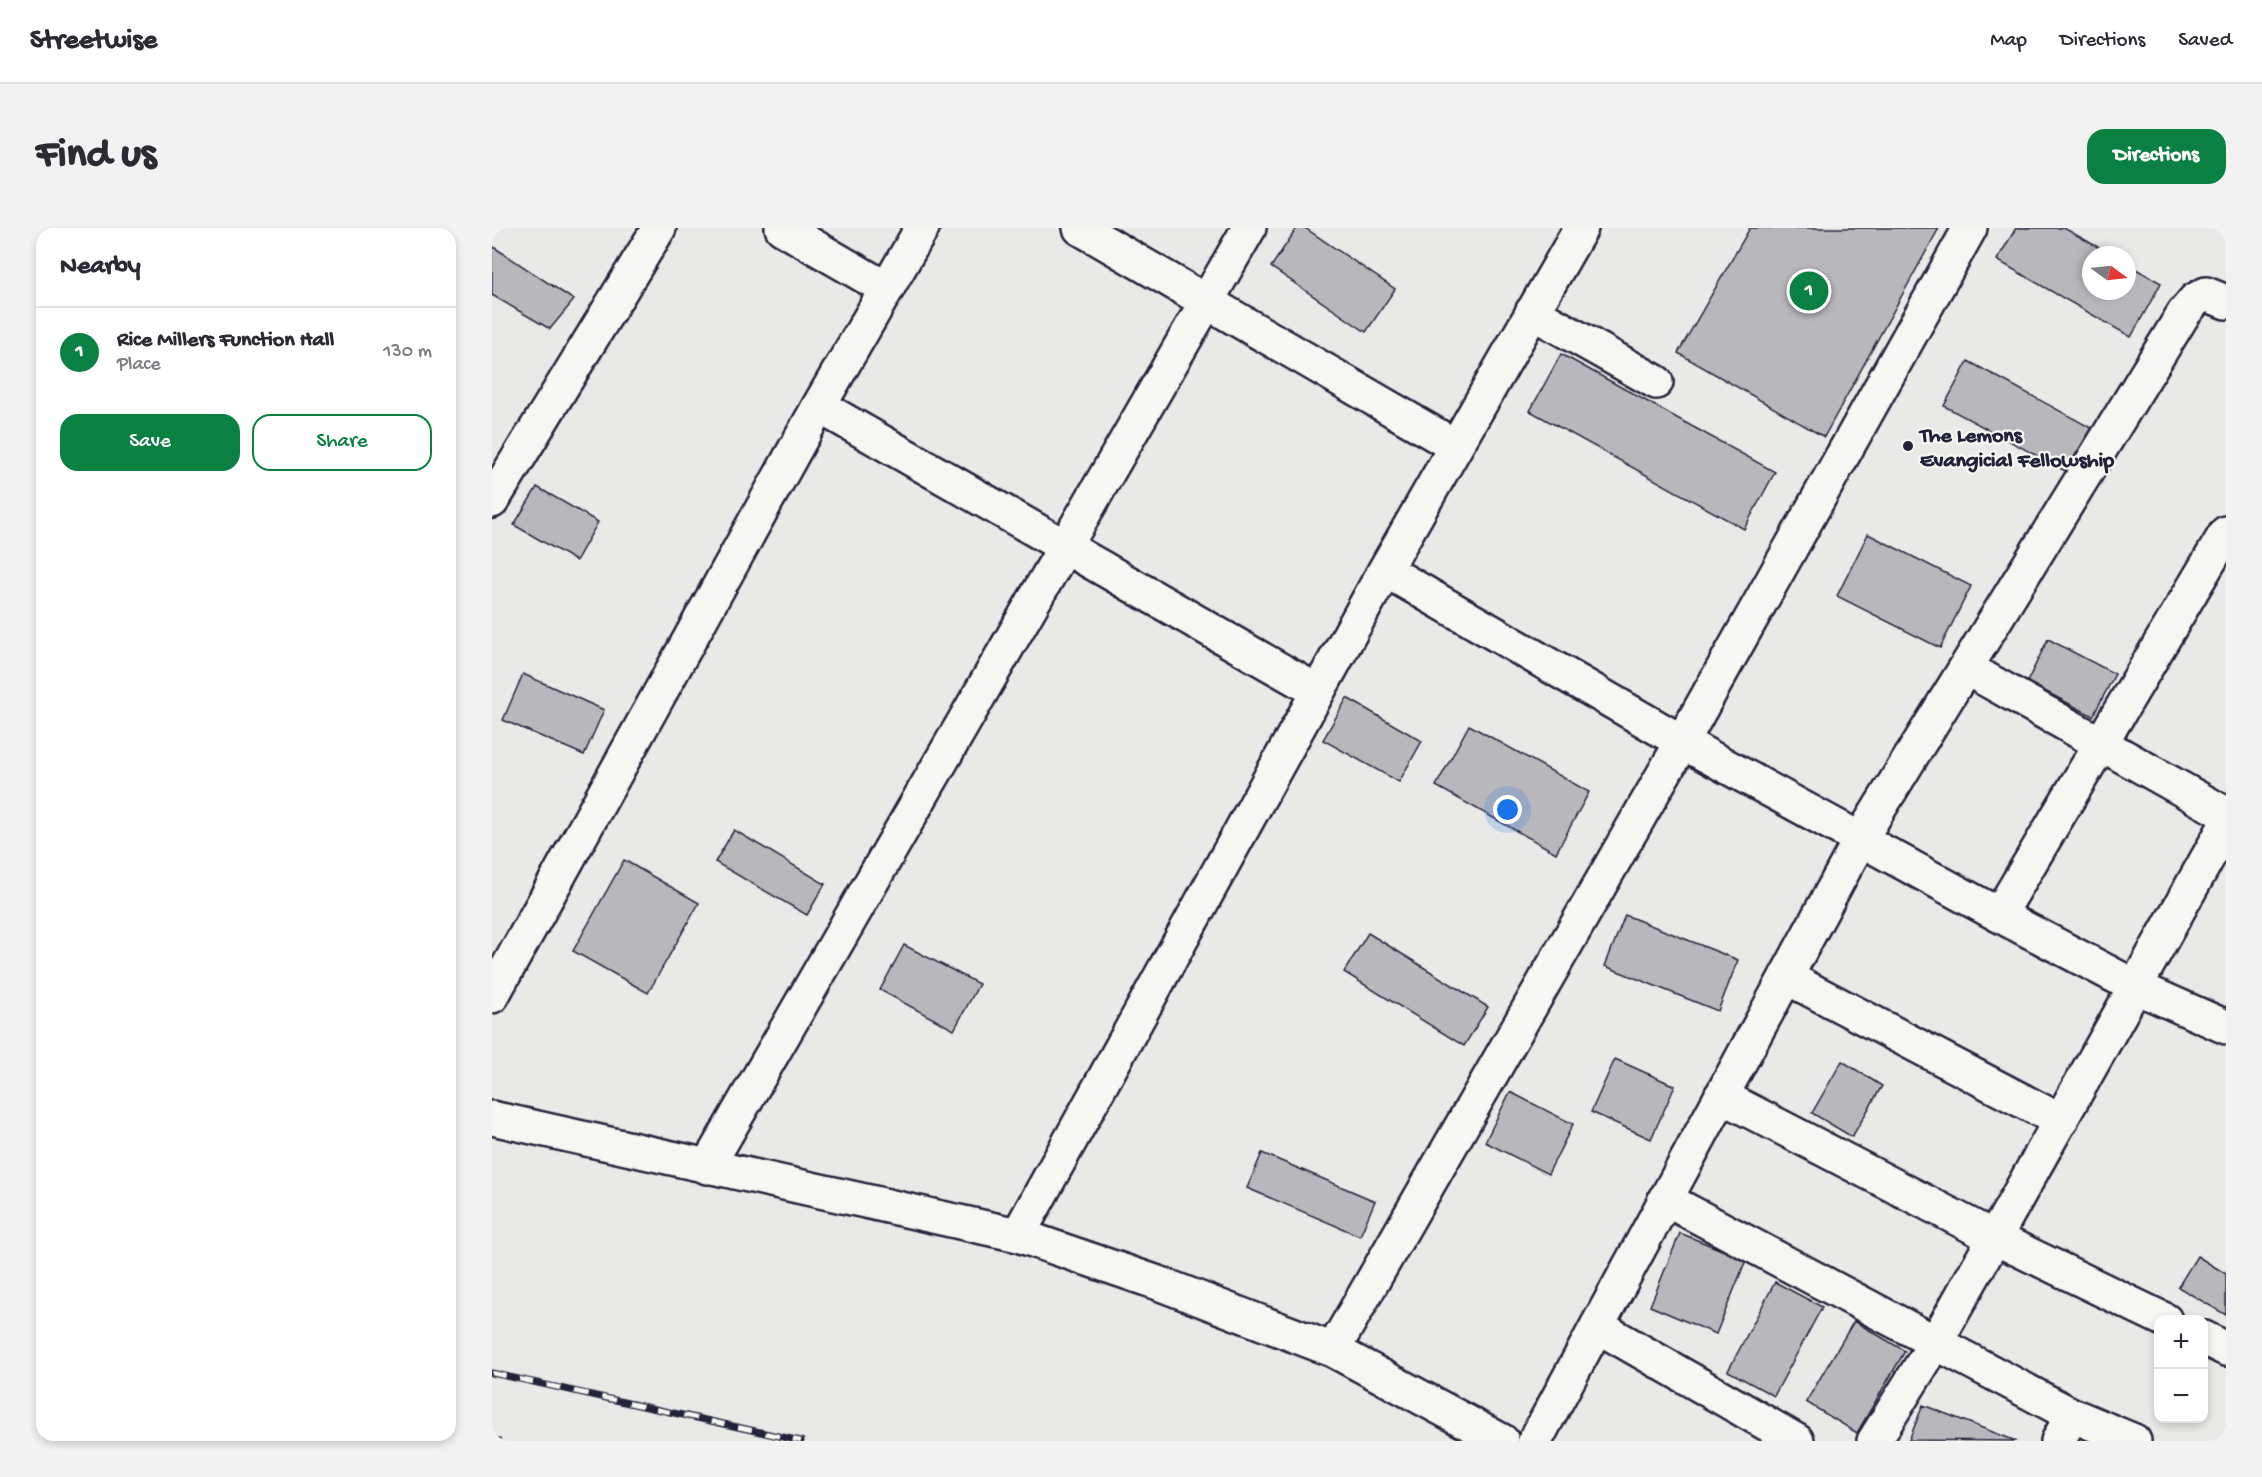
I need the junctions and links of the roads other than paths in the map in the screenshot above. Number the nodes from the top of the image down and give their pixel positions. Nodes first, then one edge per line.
1 (659, 228) edge
2 (782, 228) edge
3 (922, 228) edge
4 (1080, 228) edge
5 (1249, 228) edge
6 (1581, 228) edge
7 (1970, 228) edge
8 (888, 289) junction
9 (1207, 301) junction
10 (2226, 302) edge
11 (1532, 312) junction
12 (1656, 382) dead end
13 (819, 406) junction
14 (1455, 446) junction
15 (492, 501) edge
16 (2226, 533) edge
17 (1066, 548) junction
18 (1385, 570) junction
19 (1966, 668) junction
20 (1317, 691) junction
21 (1682, 742) junction
22 (2100, 744) junction
23 (2226, 814) edge
24 (2226, 825) edge
25 (1861, 838) junction
26 (1999, 915) junction
27 (1786, 977) junction
28 (2136, 987) junction
29 (492, 996) edge
30 (2226, 1027) edge
31 (1721, 1096) junction
32 (492, 1118) edge
33 (2061, 1122) junction
34 (707, 1167) junction
35 (1665, 1199) junction
36 (1018, 1235) junction
37 (1995, 1238) junction
38 (2155, 1315) edge
39 (1597, 1326) junction
40 (2208, 1340) edge
41 (1936, 1342) junction
42 (2226, 1349) edge
43 (1332, 1350) junction
44 (2065, 1428) edge
45 (1502, 1441) edge
46 (1535, 1441) edge
47 (1797, 1441) edge
48 (1874, 1441) edge
49 (2134, 1441) edge

1 - 15 street
2 - 8 street
3 - 8 street
4 - 9 street
5 - 9 street
6 - 11 street
7 - 21 street
8 - 13 street
9 - 14 street
9 - 17 street
10 - 19 street
11 - 12 street
11 - 14 street
13 - 17 street
13 - 29 street
14 - 18 street
16 - 22 street
17 - 20 street
17 - 34 street
18 - 20 street
18 - 21 street
19 - 22 street
19 - 25 street
20 - 36 street
21 - 25 street
21 - 43 street
22 - 23 street
22 - 26 street
24 - 28 street
25 - 26 street
25 - 27 street
26 - 28 street
27 - 31 street
27 - 33 street
28 - 30 street
28 - 33 street
31 - 35 street
31 - 37 street
32 - 34 street
33 - 37 street
34 - 36 street
35 - 39 street
35 - 41 street
36 - 43 street
37 - 38 street
37 - 41 street
39 - 46 street
39 - 47 street
40 - 42 street
41 - 44 street
41 - 48 street
43 - 45 street
44 - 49 street

